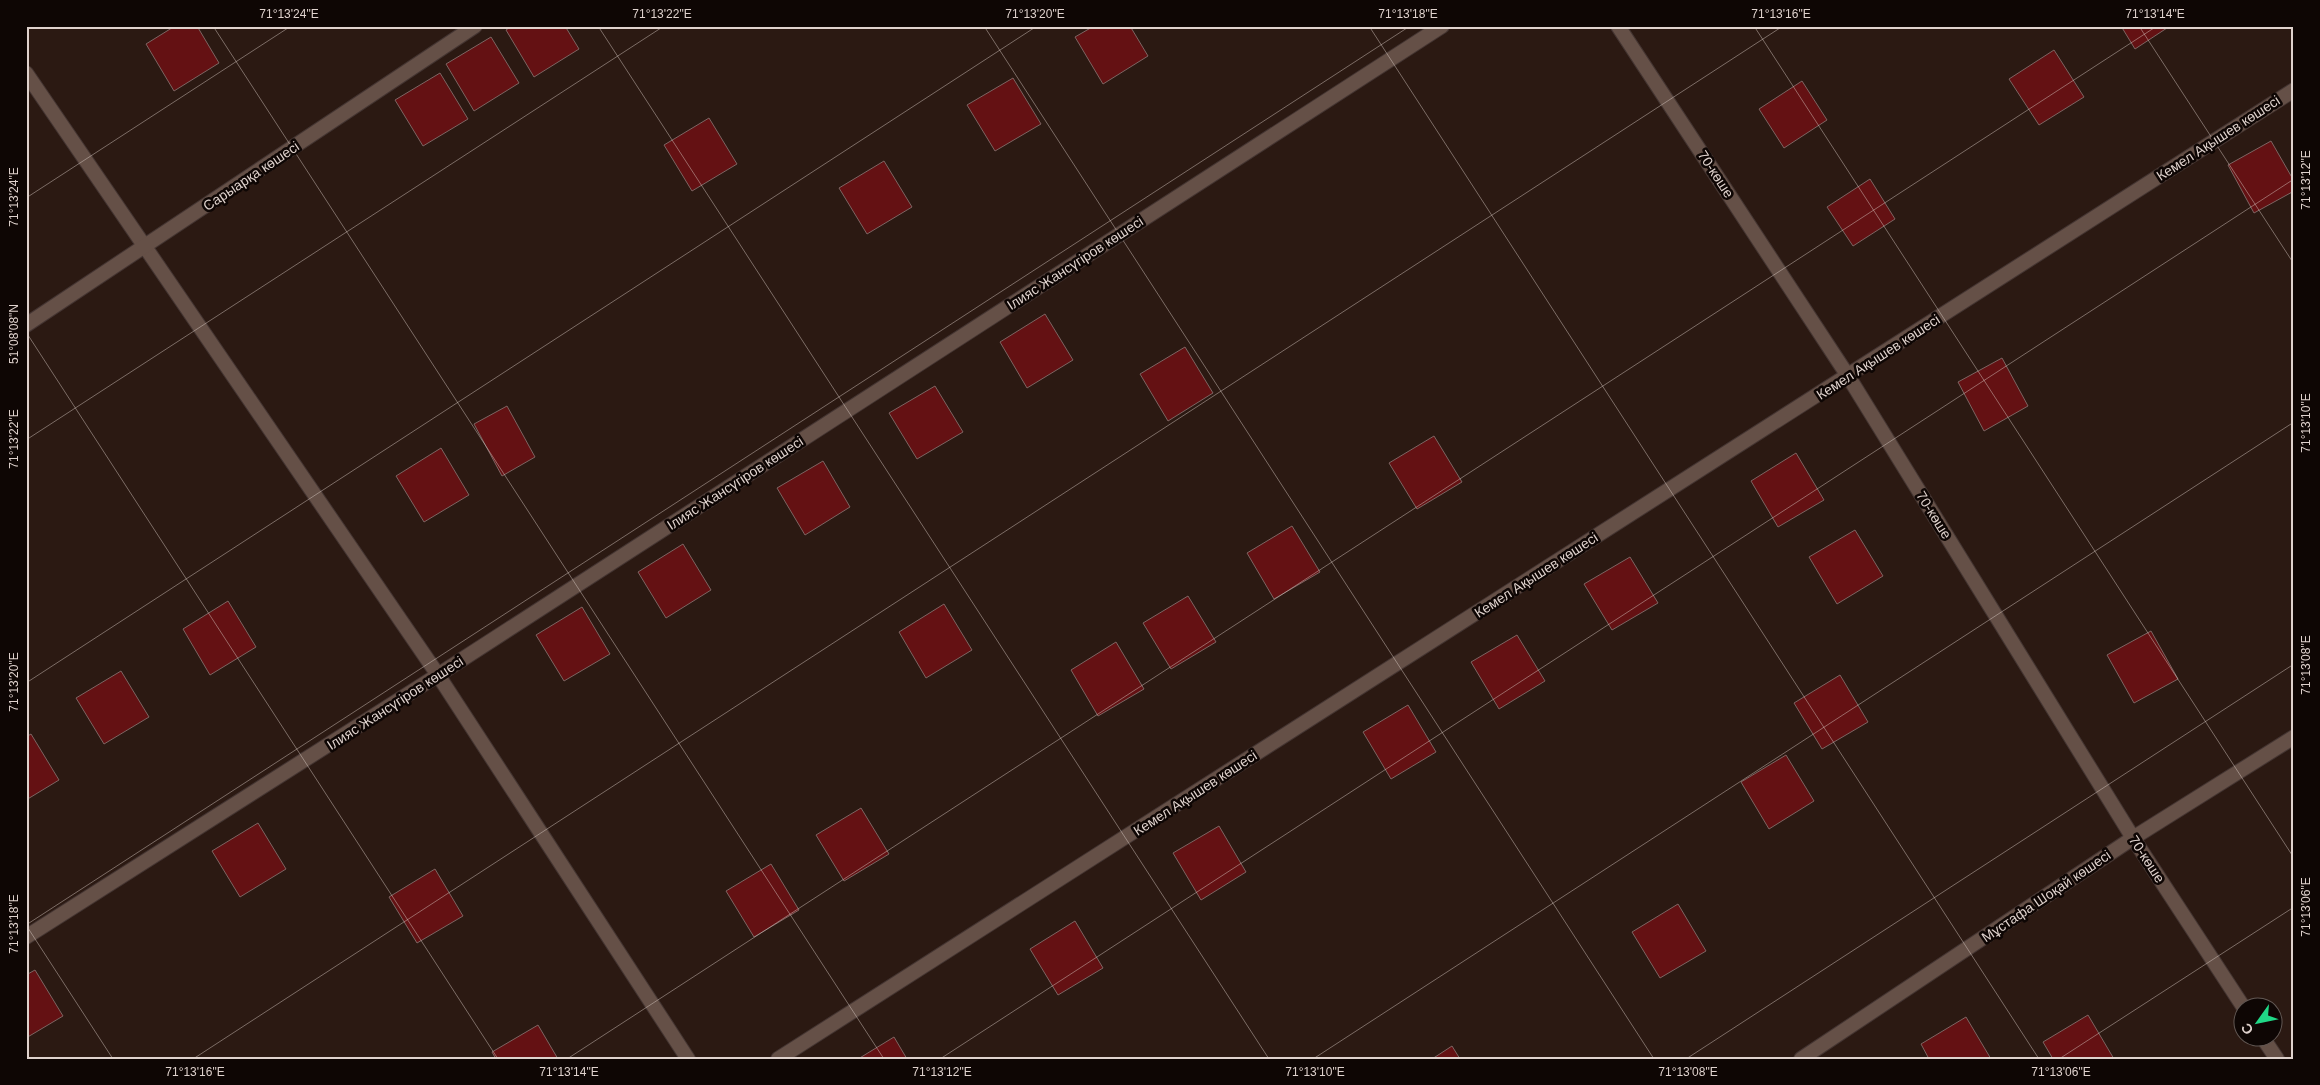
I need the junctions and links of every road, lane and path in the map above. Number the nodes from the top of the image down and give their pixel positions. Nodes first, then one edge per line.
1 (475, 26) edge
2 (1442, 26) edge
3 (1618, 26) edge
4 (26, 73) edge
5 (2294, 90) edge
6 (144, 247) junction
7 (26, 325) edge
8 (1848, 376) junction
9 (438, 675) junction
10 (2294, 737) edge
11 (2133, 838) junction
12 (26, 937) edge
13 (2237, 998) edge
14 (2270, 1048) edge
15 (688, 1059) edge
16 (778, 1059) edge
17 (1801, 1059) edge
18 (2277, 1059) edge

1 - 6 street, Сарыарқа көшесі
2 - 9 street, Ілияс Жансүгіров көшесі
3 - 8 street, 70-көше
4 - 6 street
5 - 8 street, Кемел Ақышев көшесі
6 - 7 street, Сарыарқа көшесі
6 - 9 street
8 - 11 street, 70-көше
8 - 16 street, Кемел Ақышев көшесі
9 - 12 street, Ілияс Жансүгіров көшесі
9 - 15 street
10 - 11 street, Мұстафа Шоқай көшесі
11 - 13 street, 70-көше
11 - 17 street, Мұстафа Шоқай көшесі
14 - 18 street

